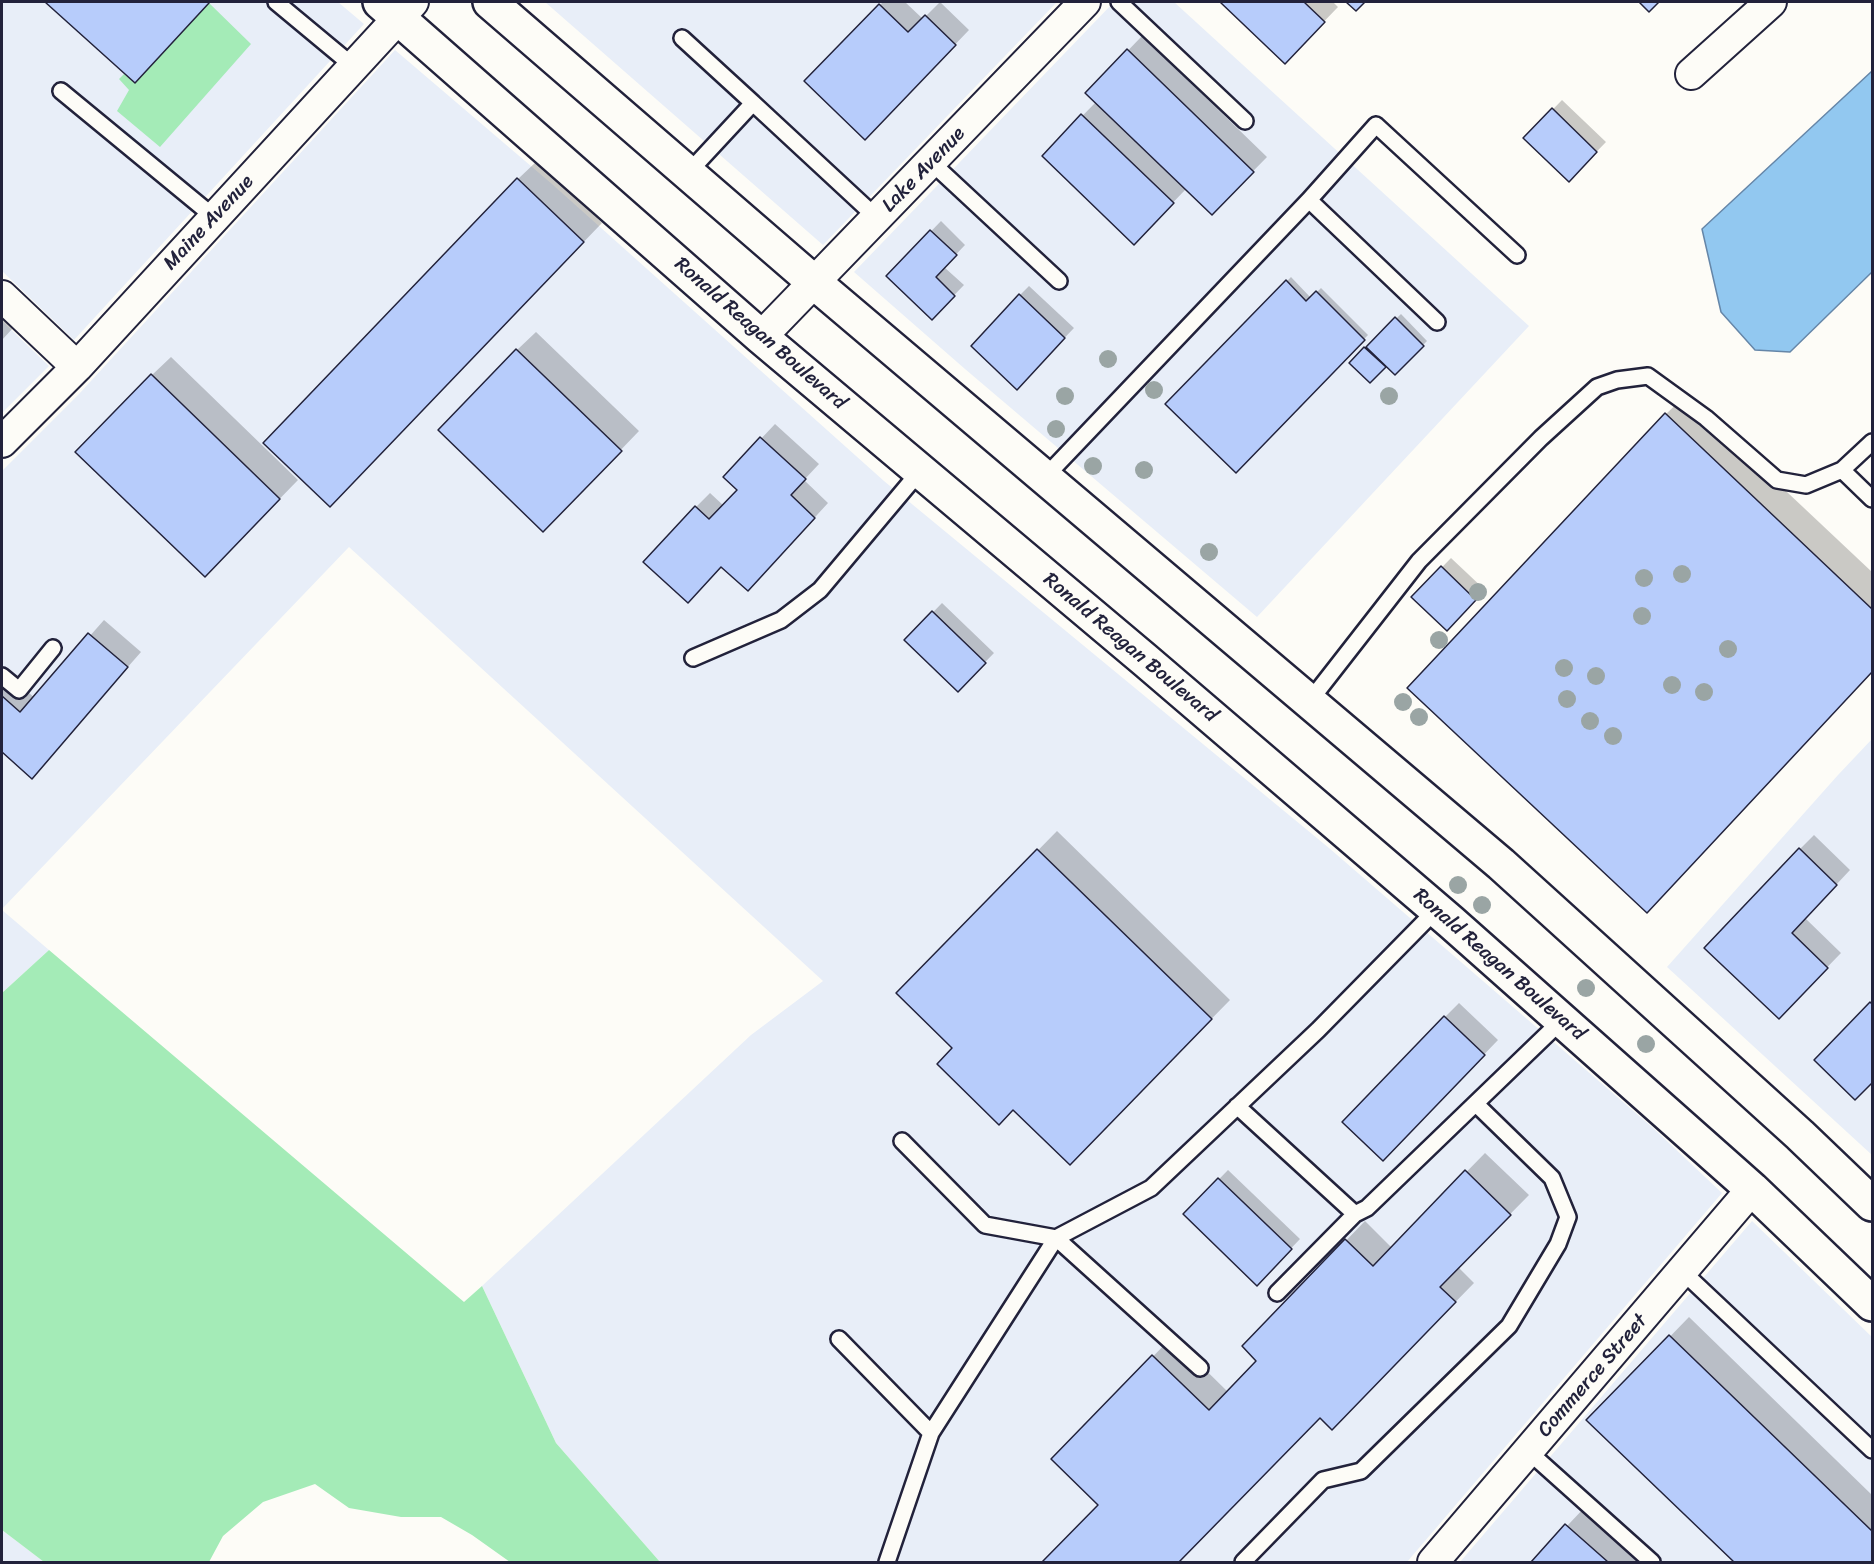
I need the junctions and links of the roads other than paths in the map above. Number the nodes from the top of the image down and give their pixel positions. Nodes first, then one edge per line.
1 (276, 2) edge
2 (490, 2) edge
3 (1085, 2) edge
4 (1119, 2) edge
5 (1771, 2) edge
6 (397, 7) edge
7 (681, 38) dead end
8 (353, 66) junction
9 (1691, 74) dead end
10 (61, 92) dead end
11 (753, 103) junction
12 (1245, 121) dead end
13 (931, 162) junction
14 (688, 173) junction
15 (1309, 200) junction
16 (214, 217) junction
17 (877, 218) junction
18 (1517, 255) dead end
19 (1059, 281) dead end
20 (815, 283) junction
21 (2, 296) edge
22 (1437, 322) dead end
23 (761, 337) junction
24 (77, 367) junction
25 (2, 442) edge
26 (1872, 442) edge
27 (1842, 470) junction
28 (920, 471) junction
29 (1045, 477) junction
30 (1872, 499) edge
31 (53, 648) dead end
32 (693, 658) dead end
33 (2, 676) edge
34 (1309, 702) junction
35 (1437, 909) junction
36 (1562, 1020) junction
37 (1476, 1104) junction
38 (1237, 1106) junction
39 (902, 1141) dead end
40 (1752, 1189) junction
41 (1872, 1204) edge
42 (1355, 1214) junction
43 (1056, 1238) junction
44 (1682, 1272) junction
45 (1277, 1293) dead end
46 (1872, 1304) edge
47 (839, 1339) dead end
48 (1200, 1368) dead end
49 (931, 1433) junction
50 (1872, 1450) edge
51 (1528, 1451) junction
52 (887, 1563) edge
53 (1243, 1563) edge
54 (1433, 1563) edge
55 (1652, 1563) edge

1 - 8 lane
2 - 14 main road
3 - 13 street, Lake Avenue
4 - 12 lane
5 - 9 street
6 - 8 street, Maine Avenue
6 - 23 main road, Ronald Reagan Boulevard
7 - 11 lane
8 - 16 street, Maine Avenue
10 - 16 lane
11 - 14 lane
11 - 17 lane
13 - 17 street, Lake Avenue
13 - 19 lane
14 - 20 main road
15 - 18 lane
15 - 22 lane
15 - 29 lane
16 - 24 street, Maine Avenue
17 - 20 street, Lake Avenue
20 - 23 street, Lake Avenue
20 - 29 main road
21 - 24 street
23 - 28 main road, Ronald Reagan Boulevard
24 - 25 street, Maine Avenue
26 - 27 lane
27 - 30 lane
27 - 34 lane
28 - 32 lane
28 - 35 main road, Ronald Reagan Boulevard
29 - 34 main road
31 - 33 lane
34 - 41 main road
35 - 36 main road, Ronald Reagan Boulevard
35 - 38 lane
36 - 37 lane
36 - 40 main road, Ronald Reagan Boulevard
37 - 42 lane
37 - 53 lane
38 - 42 lane
38 - 43 lane
39 - 43 lane
40 - 44 street, Commerce Street
40 - 46 main road, Ronald Reagan Boulevard
42 - 45 lane
43 - 48 lane
43 - 49 lane
44 - 50 lane
44 - 51 street, Commerce Street
47 - 49 lane
49 - 52 lane
51 - 54 street, Commerce Street
51 - 55 lane

